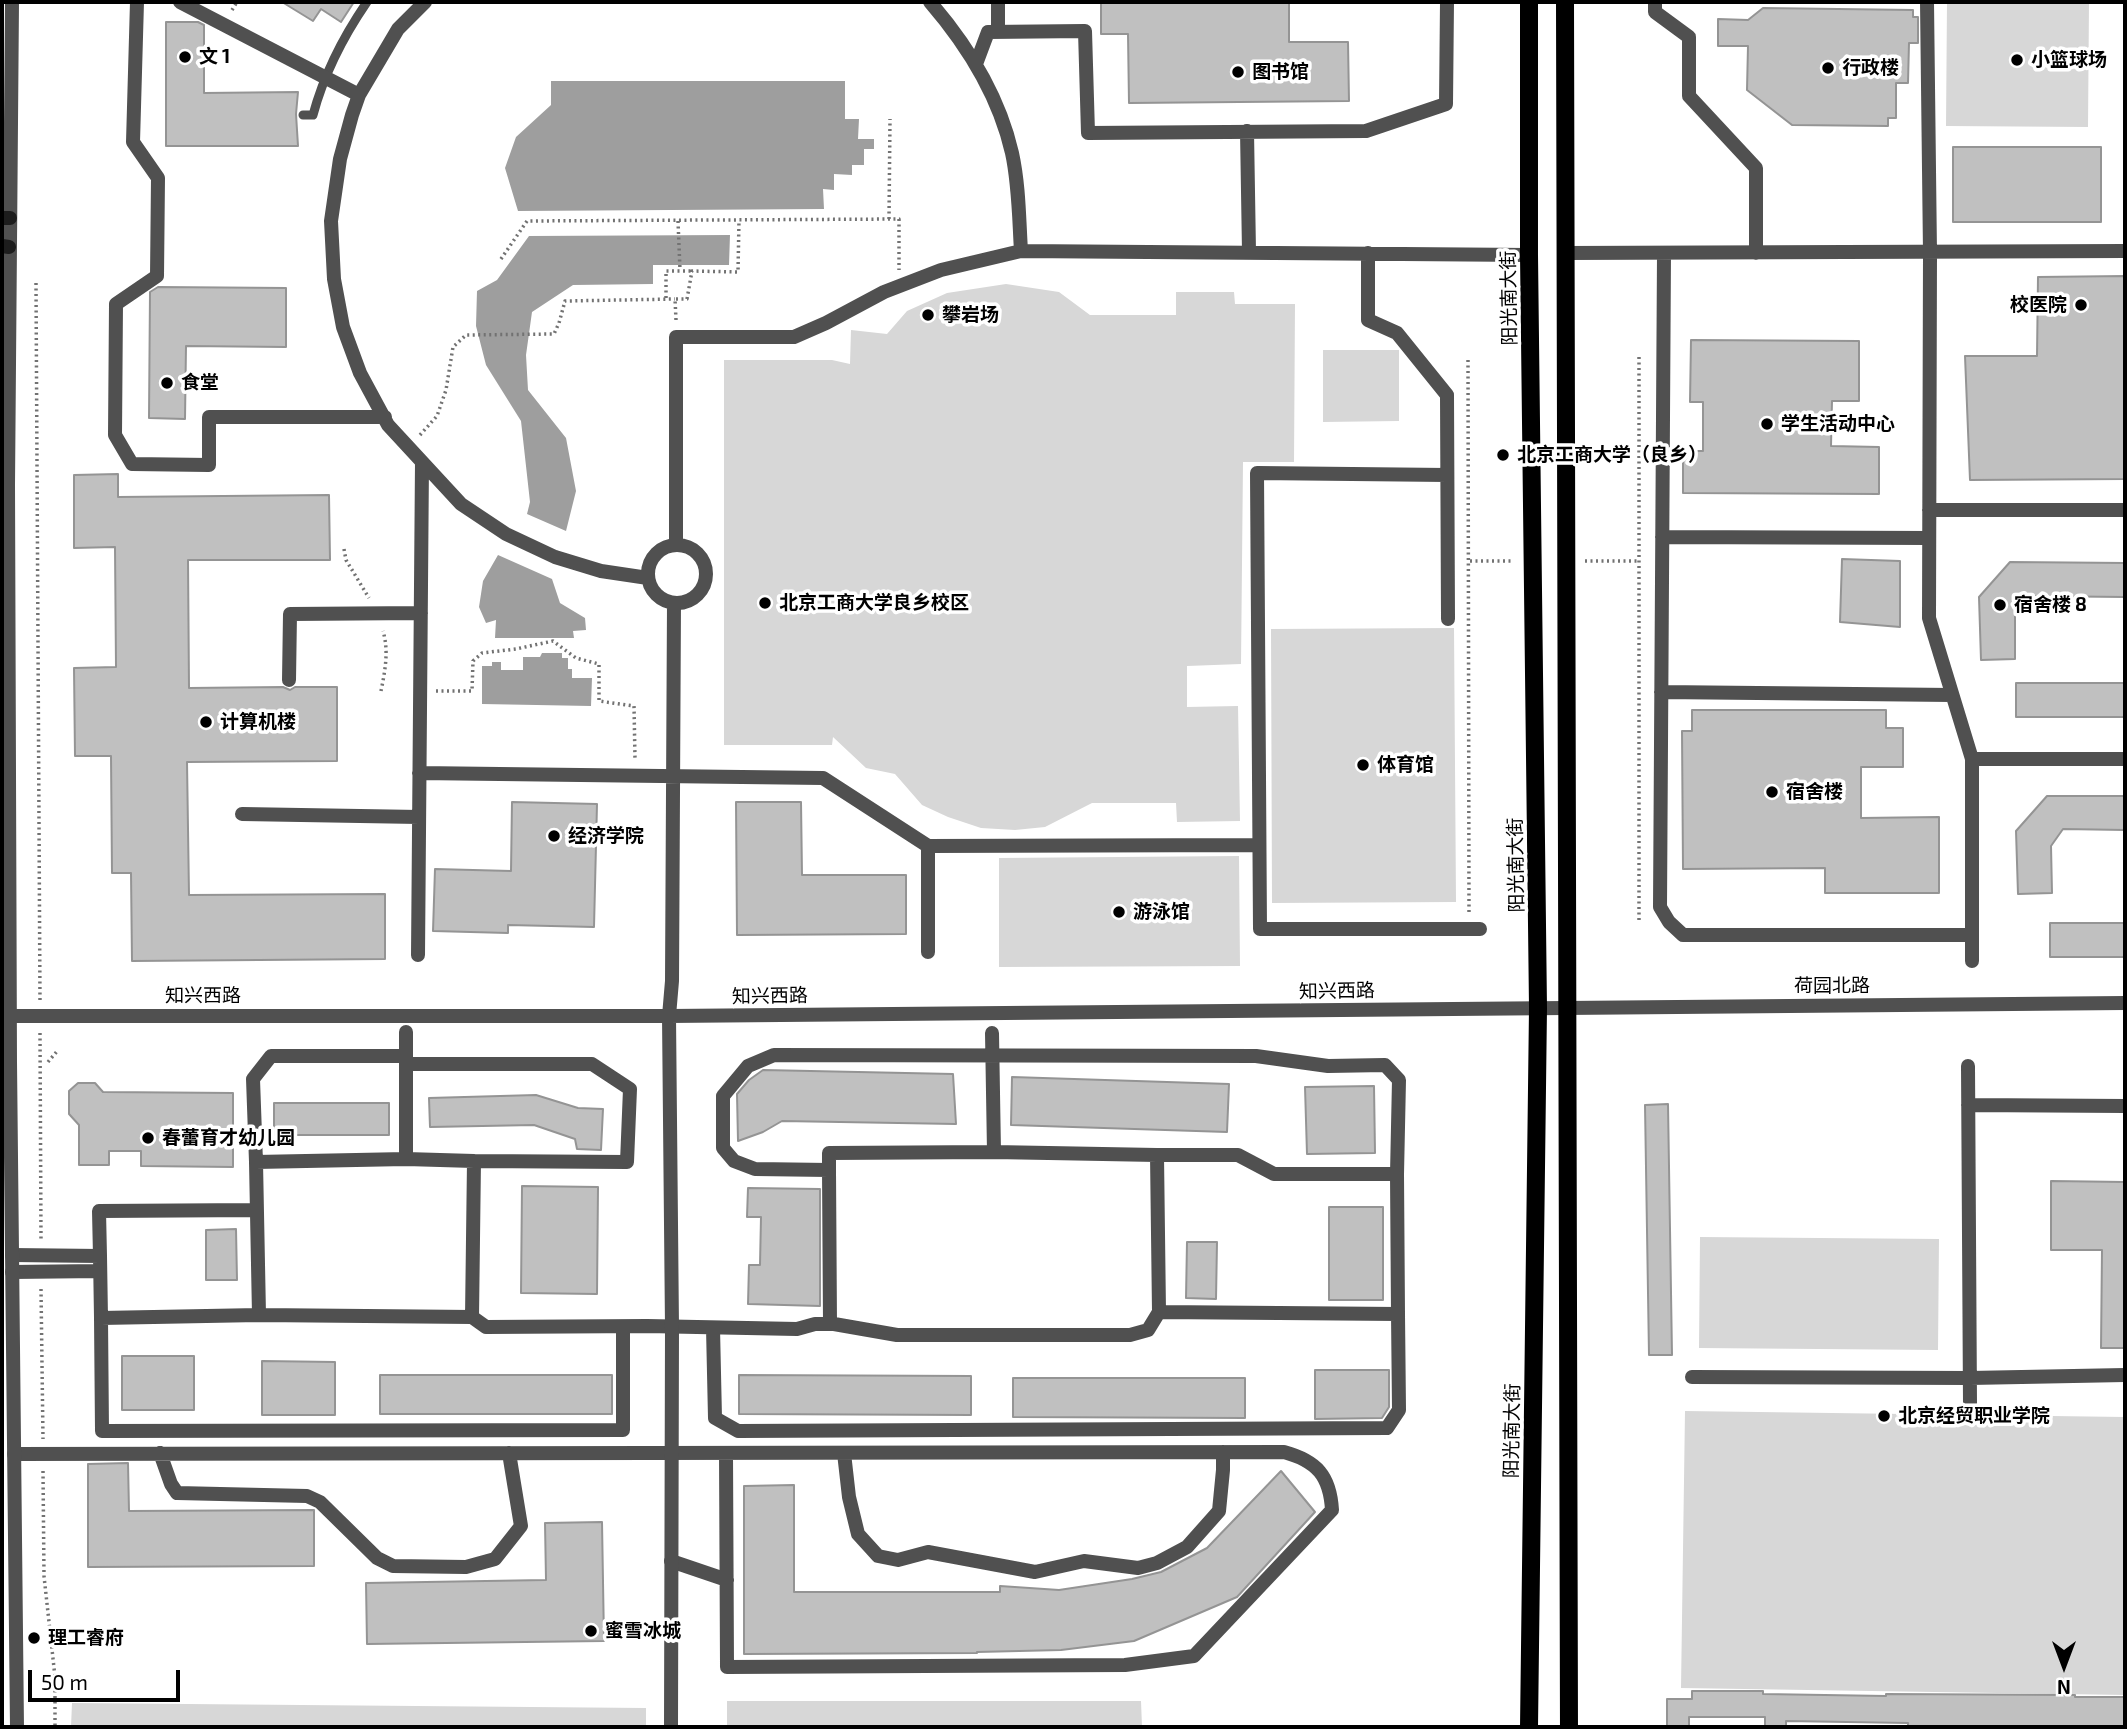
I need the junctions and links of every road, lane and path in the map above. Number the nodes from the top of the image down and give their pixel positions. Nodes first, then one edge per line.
1 (12, 2) edge
2 (137, 2) edge
3 (180, 2) edge
4 (367, 2) edge
5 (425, 2) edge
6 (930, 2) edge
7 (998, 2) edge
8 (1447, 2) edge
9 (1529, 2) edge
10 (1565, 2) edge
11 (1656, 2) edge
12 (1927, 2) edge
13 (998, 32) junction
14 (976, 64) junction
15 (359, 95) junction
16 (303, 115) dead end
17 (890, 119) dead end
18 (1247, 131) junction
19 (6, 218) edge
20 (889, 219) junction
21 (739, 220) junction
22 (678, 221) junction
23 (6, 246) edge
24 (1021, 251) junction
25 (2125, 251) edge
26 (1249, 252) junction
27 (1368, 253) junction
28 (1566, 253) junction
29 (1756, 253) junction
30 (1930, 253) junction
31 (1664, 254) junction
32 (1529, 255) junction
33 (501, 259) dead end
34 (680, 268) junction
35 (692, 271) junction
36 (899, 286) junction
37 (666, 299) junction
38 (675, 299) junction
39 (676, 337) junction
40 (1639, 357) dead end
41 (1468, 360) dead end
42 (385, 417) junction
43 (409, 447) junction
44 (422, 462) junction
45 (1447, 475) junction
46 (1930, 510) junction
47 (2125, 510) edge
48 (1662, 537) junction
49 (1929, 538) junction
50 (676, 545) junction
51 (648, 578) junction
52 (674, 603) junction
53 (421, 613) junction
54 (1448, 619) dead end
55 (289, 680) dead end
56 (420, 691) junction
57 (1661, 692) junction
58 (1952, 695) junction
59 (1972, 759) junction
60 (2125, 759) edge
61 (419, 772) junction
62 (635, 776) junction
63 (673, 776) junction
64 (242, 814) dead end
65 (419, 817) junction
66 (1259, 845) junction
67 (928, 846) junction
68 (1639, 922) dead end
69 (1474, 929) joint
70 (1972, 934) junction
71 (928, 953) dead end
72 (418, 955) dead end
73 (1972, 961) dead end
74 (2125, 1003) edge
75 (1538, 1008) junction
76 (1569, 1008) junction
77 (6, 1016) edge
78 (669, 1016) junction
79 (406, 1032) dead end
80 (992, 1033) dead end
81 (58, 1050) dead end
82 (992, 1055) junction
83 (406, 1060) junction
84 (48, 1062) dead end
85 (1968, 1066) dead end
86 (1968, 1105) junction
87 (2125, 1106) edge
88 (994, 1152) junction
89 (1157, 1155) junction
90 (406, 1159) junction
91 (474, 1161) junction
92 (256, 1162) junction
93 (829, 1170) junction
94 (1397, 1174) junction
95 (257, 1210) junction
96 (12, 1255) junction
97 (100, 1255) junction
98 (100, 1271) junction
99 (12, 1272) junction
100 (1159, 1312) junction
101 (1398, 1314) junction
102 (259, 1315) junction
103 (472, 1317) junction
104 (101, 1318) junction
105 (830, 1324) junction
106 (623, 1326) junction
107 (672, 1328) junction
108 (713, 1328) junction
109 (2125, 1375) edge
110 (1692, 1377) dead end
111 (1970, 1378) junction
112 (1970, 1403) dead end
113 (1223, 1452) junction
114 (160, 1453) junction
115 (509, 1453) junction
116 (671, 1453) junction
117 (726, 1453) junction
118 (844, 1453) junction
119 (13, 1454) junction
120 (671, 1561) junction
121 (727, 1580) junction
122 (18, 1727) edge
123 (671, 1727) edge
124 (1529, 1727) edge
125 (1569, 1727) edge

1 - 19 street
2 - 42 street
3 - 15 street
4 - 16 lane
5 - 15 street
6 - 14 street
7 - 13 street
8 - 18 street
9 - 32 main road, 阳光南大街
10 - 28 main road
11 - 29 street
12 - 30 street
13 - 14 street
13 - 18 street
14 - 24 street
15 - 42 street
17 - 20 path
18 - 26 street
19 - 23 street
20 - 21 path
20 - 36 path
21 - 22 path
21 - 35 path
22 - 33 path
22 - 34 path
23 - 77 street
24 - 26 street
24 - 36 street
25 - 30 street
26 - 27 street
27 - 32 street
27 - 45 street
28 - 31 street
28 - 76 main road
29 - 30 street
29 - 31 street
30 - 46 street
31 - 48 street
32 - 75 main road, 阳光南大街
34 - 35 path
34 - 37 path
35 - 38 path
36 - 39 street
37 - 38 path
37 - 43 path
38 - 39 path
39 - 50 street
40 - 68 path
41 - 69 path
42 - 43 street
43 - 44 street
44 - 51 street
44 - 53 street
45 - 54 street
45 - 66 street
46 - 47 street
46 - 49 street
48 - 49 street
48 - 57 street
49 - 58 street
50 - 51 street
50 - 52 street
51 - 52 street
52 - 63 street
53 - 55 street
53 - 56 street
56 - 61 street
56 - 62 path
57 - 58 street
57 - 70 street
58 - 59 street
59 - 60 street
59 - 70 street
61 - 62 street
61 - 65 street
62 - 63 street
63 - 67 street
63 - 78 street
64 - 65 street
65 - 72 street
66 - 67 street
66 - 69 street
67 - 71 street
70 - 73 street
74 - 76 street, 荷园北路
75 - 76 street, 荷园北路
75 - 78 street, 知兴西路
75 - 124 main road, 阳光南大街
76 - 125 main road
77 - 78 street, 知兴西路
77 - 96 street
78 - 107 street
79 - 83 street
80 - 82 street
81 - 84 path
82 - 88 street
82 - 93 street
82 - 94 street
83 - 90 street
83 - 91 street
83 - 92 street
85 - 86 street
86 - 87 street
86 - 111 street
88 - 89 street
88 - 93 street
89 - 94 street
89 - 100 street
90 - 91 street
90 - 92 street
91 - 103 street
92 - 95 street
93 - 105 street
94 - 101 street
95 - 97 street
95 - 102 street
96 - 97 street
96 - 99 street
97 - 98 street
98 - 99 street
98 - 104 street
99 - 119 street
100 - 101 street
100 - 105 street
101 - 108 street
102 - 103 street
102 - 104 street
103 - 106 street
104 - 106 street
105 - 108 street
106 - 107 street
107 - 108 street
107 - 116 street
109 - 111 street
110 - 111 street
111 - 112 street
113 - 118 street
113 - 118 street
113 - 121 street
114 - 115 street
114 - 115 street
114 - 119 street
115 - 116 street
116 - 117 street
116 - 120 street
117 - 118 street
117 - 121 street
119 - 122 street
120 - 121 street
120 - 123 street

